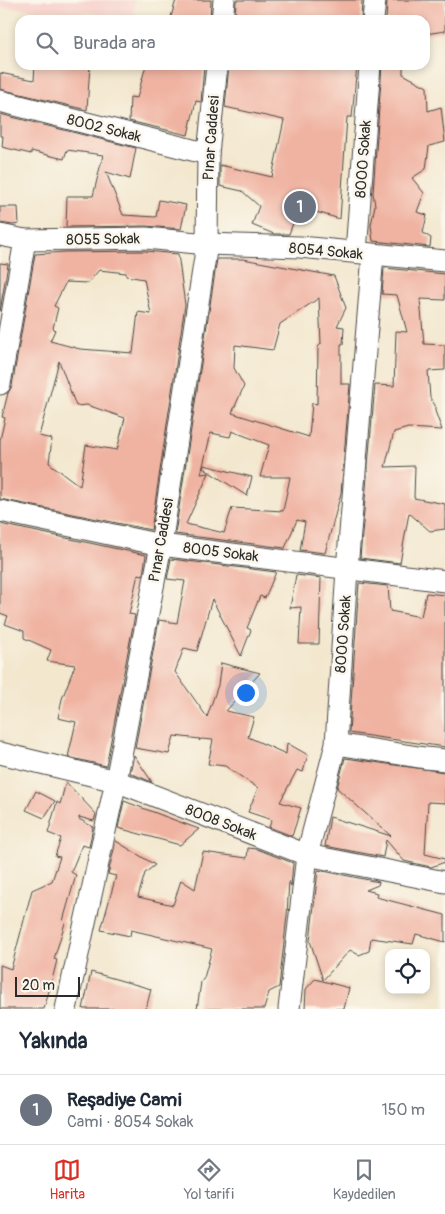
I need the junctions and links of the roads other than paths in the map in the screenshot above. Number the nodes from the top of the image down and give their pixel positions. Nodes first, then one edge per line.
1 (224, 0) edge
2 (375, 0) edge
3 (222, 15) edge
4 (374, 15) edge
5 (216, 70) edge
6 (370, 70) edge
7 (0, 102) edge
8 (208, 154) junction
9 (0, 235) edge
10 (25, 240) junction
11 (207, 244) junction
12 (365, 254) junction
13 (445, 261) edge
14 (0, 384) edge
15 (0, 510) edge
16 (161, 545) junction
17 (347, 569) junction
18 (445, 581) edge
19 (336, 744) junction
20 (0, 753) edge
21 (445, 760) edge
22 (116, 781) junction
23 (306, 855) junction
24 (445, 882) edge
25 (66, 1009) edge
26 (289, 1009) edge

1 - 3 street
2 - 4 street
5 - 8 street, Pınar Caddesi
6 - 12 street, 8000 Sokak
7 - 8 street, 8002 Sokak
8 - 11 street, Pınar Caddesi
9 - 10 street, 8055 Sokak
10 - 11 street, 8055 Sokak
10 - 14 street
11 - 12 street, 8054 Sokak
11 - 16 street, Pınar Caddesi
12 - 13 street, 8054 Sokak
12 - 17 street, 8000 Sokak
15 - 16 street, 8005 Sokak
16 - 17 street, 8005 Sokak
16 - 22 street, Pınar Caddesi
17 - 18 street, 8005 Sokak
17 - 19 street, 8000 Sokak
19 - 21 street
19 - 23 street, 8000 Sokak
20 - 22 street, 8008 Sokak
22 - 23 street, 8008 Sokak
22 - 25 street, Pınar Caddesi
23 - 24 street, 8008 Sokak
23 - 26 street, 8000 Sokak

